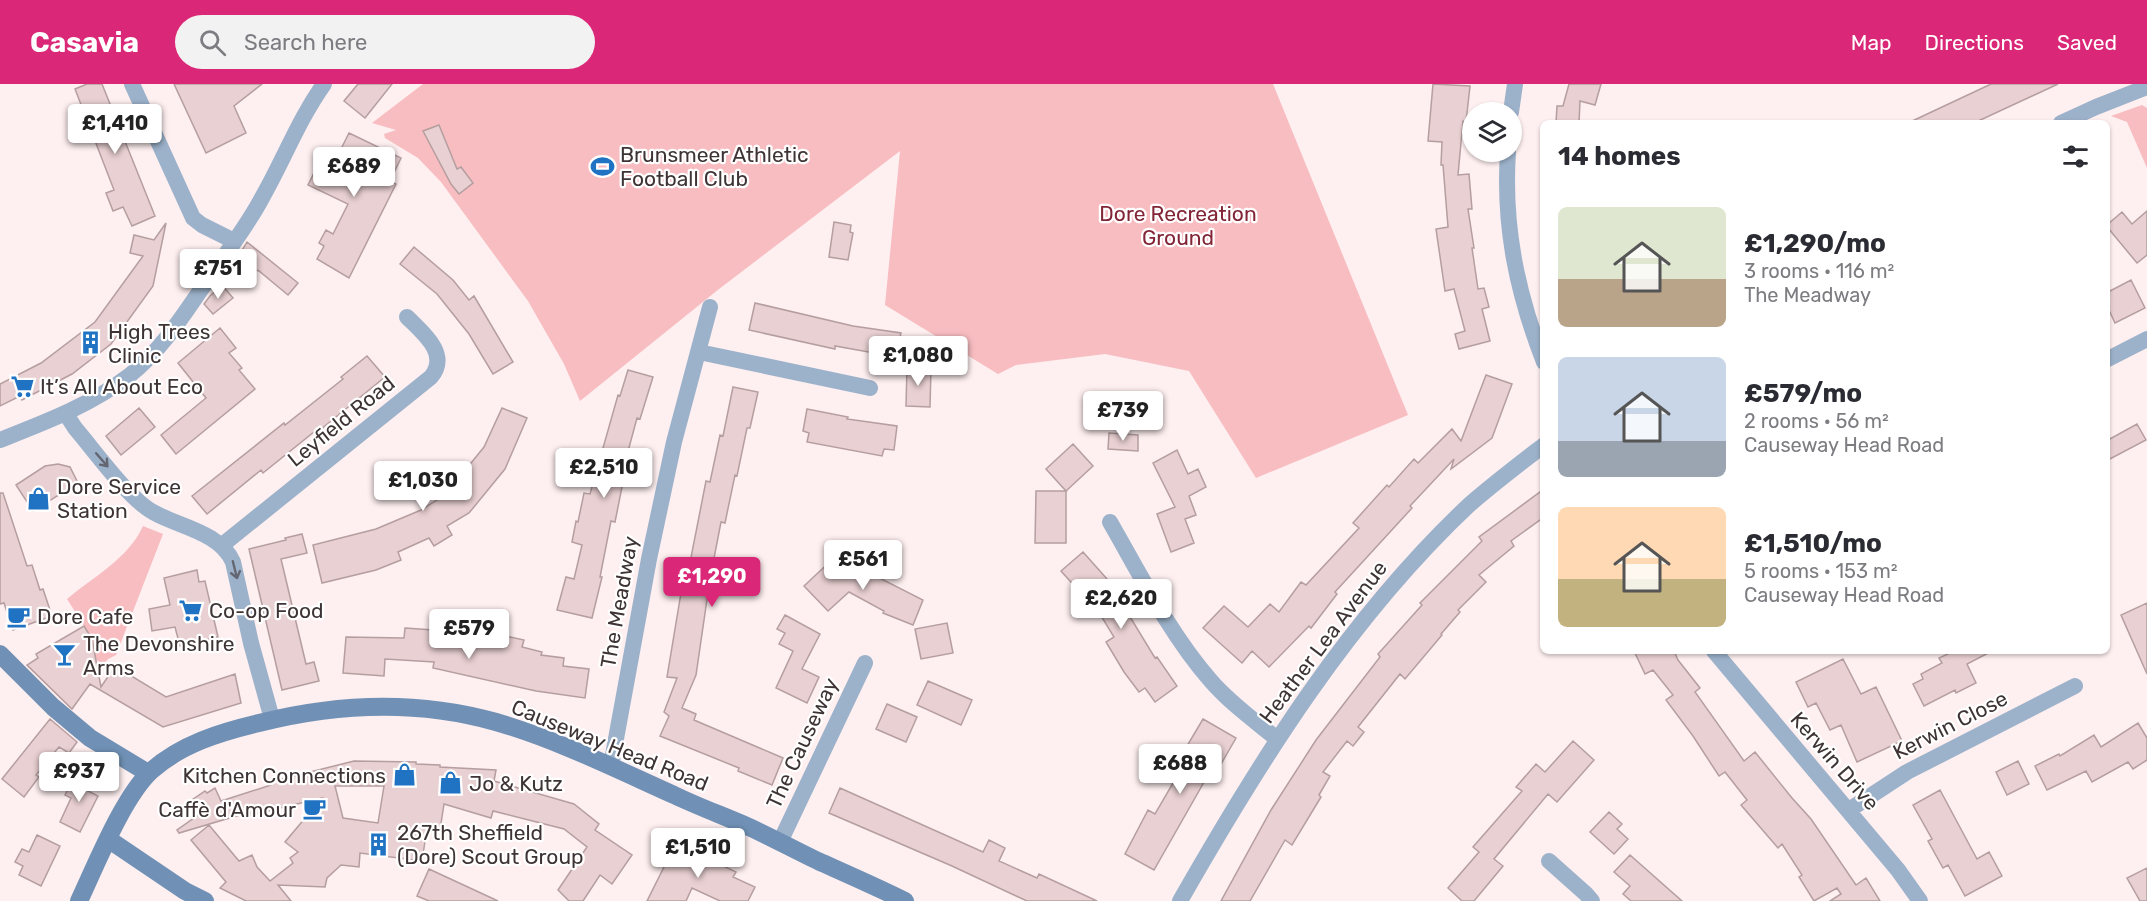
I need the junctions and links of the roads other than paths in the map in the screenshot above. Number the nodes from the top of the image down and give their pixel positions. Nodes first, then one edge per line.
1 (132, 84) edge
2 (324, 84) edge
3 (1515, 84) edge
4 (2147, 87) edge
5 (1512, 102) edge
6 (2068, 120) edge
7 (1508, 162) edge
8 (234, 241) junction
9 (710, 307) dead end
10 (407, 317) dead end
11 (2147, 339) edge
12 (1540, 351) edge
13 (699, 352) junction
14 (2110, 358) edge
15 (870, 388) dead end
16 (66, 414) junction
17 (0, 440) edge
18 (1540, 448) edge
19 (1110, 522) dead end
20 (222, 546) junction
21 (0, 654) edge
22 (1716, 654) edge
23 (865, 663) dead end
24 (2075, 686) dead end
25 (272, 719) junction
26 (1277, 739) junction
27 (611, 766) junction
28 (148, 773) junction
29 (1849, 810) junction
30 (108, 839) junction
31 (780, 842) junction
32 (1549, 861) dead end
33 (79, 901) edge
34 (205, 901) edge
35 (905, 901) edge
36 (1180, 901) edge
37 (1592, 901) edge
38 (1920, 901) edge

1 - 8 street
2 - 8 street
3 - 5 street
4 - 6 street
7 - 12 street
8 - 16 street
9 - 13 street, The Meadway
10 - 20 street, Leyfield Road
11 - 14 street
13 - 15 street
13 - 27 street, The Meadway
16 - 17 street
16 -> 20 street
18 - 26 street, Heather Lea Avenue
19 - 26 street
20 -> 25 street
21 - 28 street
22 - 29 street, Kerwin Drive
23 - 31 street, The Causeway
24 - 29 street, Kerwin Close
25 - 27 street, Causeway Head Road
25 - 28 street, Causeway Head Road
26 - 36 street, Heather Lea Avenue
27 - 31 street, Causeway Head Road
28 - 30 street, Causeway Head Road
29 - 38 street, Kerwin Drive
30 - 33 street, Causeway Head Road
30 - 34 street
31 - 35 street, Causeway Head Road
32 - 37 street

